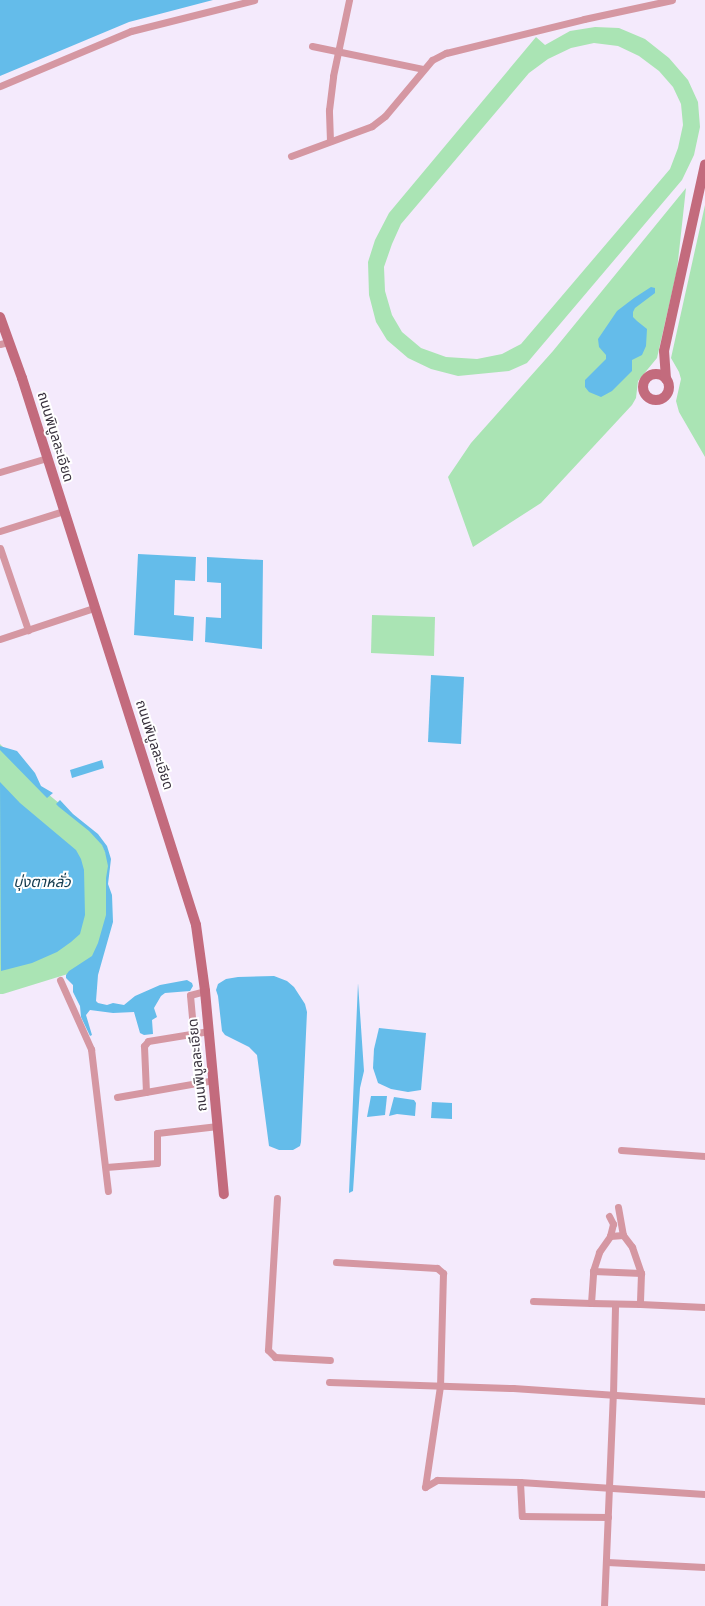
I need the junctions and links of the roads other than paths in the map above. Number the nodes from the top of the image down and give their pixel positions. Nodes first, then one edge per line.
1 (254, 0) edge
2 (349, 0) edge
3 (672, 0) edge
4 (312, 46) dead end
5 (339, 52) junction
6 (423, 69) junction
7 (0, 86) edge
8 (330, 141) junction
9 (291, 156) dead end
10 (705, 164) edge
11 (0, 317) edge
12 (4, 343) edge
13 (663, 356) junction
14 (652, 374) junction
15 (666, 379) junction
16 (47, 458) junction
17 (0, 472) edge
18 (64, 512) junction
19 (0, 531) edge
20 (0, 548) edge
21 (94, 608) junction
22 (28, 630) junction
23 (0, 638) edge
24 (60, 980) dead end
25 (205, 991) junction
26 (209, 1031) junction
27 (193, 1034) junction
28 (214, 1080) junction
29 (198, 1083) junction
30 (146, 1092) junction
31 (117, 1097) dead end
32 (218, 1126) junction
33 (621, 1150) dead end
34 (705, 1156) edge
35 (106, 1167) junction
36 (108, 1191) dead end
37 (224, 1194) dead end
38 (277, 1198) dead end
39 (618, 1207) dead end
40 (609, 1216) dead end
41 (623, 1235) junction
42 (610, 1236) junction
43 (336, 1262) dead end
44 (593, 1271) junction
45 (641, 1273) junction
46 (533, 1301) dead end
47 (591, 1303) junction
48 (615, 1304) junction
49 (640, 1304) junction
50 (705, 1307) edge
51 (330, 1360) dead end
52 (329, 1382) dead end
53 (440, 1386) junction
54 (613, 1395) junction
55 (705, 1400) edge
56 (520, 1482) junction
57 (610, 1489) junction
58 (705, 1494) edge
59 (608, 1517) junction
60 (607, 1562) junction
61 (705, 1567) edge
62 (604, 1606) edge

1 - 7 street
2 - 5 street
3 - 6 street
4 - 5 street
5 - 6 street
5 - 8 street
6 - 8 street
8 - 9 street
10 - 13 street
11 - 12 street, ถนนพิบูลละเอียด
12 - 16 street, ถนนพิบูลละเอียด
13 - 14 street
13 - 15 street
14 - 15 street
14 - 15 street
16 - 17 street
16 - 18 street, ถนนพิบูลละเอียด
18 - 19 street
18 - 21 street, ถนนพิบูลละเอียด
20 - 22 street
21 - 22 street
21 - 25 street, ถนนพิบูลละเอียด
22 - 23 street
24 - 35 street
25 - 26 street, ถนนพิบูลละเอียด
25 - 27 street
26 - 27 street
26 - 28 street, ถนนพิบูลละเอียด
27 - 29 street
27 - 30 street
28 - 29 street
28 - 32 street, ถนนพิบูลละเอียด
29 - 30 street
30 - 31 street
32 - 35 street
32 - 37 street, ถนนพิบูลละเอียด
33 - 34 street
35 - 36 street
38 - 51 street
39 - 41 street
40 - 42 street
41 - 42 street
41 - 45 street
42 - 44 street
43 - 53 street
44 - 45 street
44 - 47 street
45 - 49 street
46 - 47 street
47 - 48 street
48 - 49 street
48 - 54 street
49 - 50 street
52 - 53 street
53 - 54 street
53 - 56 street
54 - 55 street
54 - 57 street
56 - 57 street
56 - 59 street
57 - 58 street
57 - 59 street
59 - 60 street
60 - 61 street
60 - 62 street

